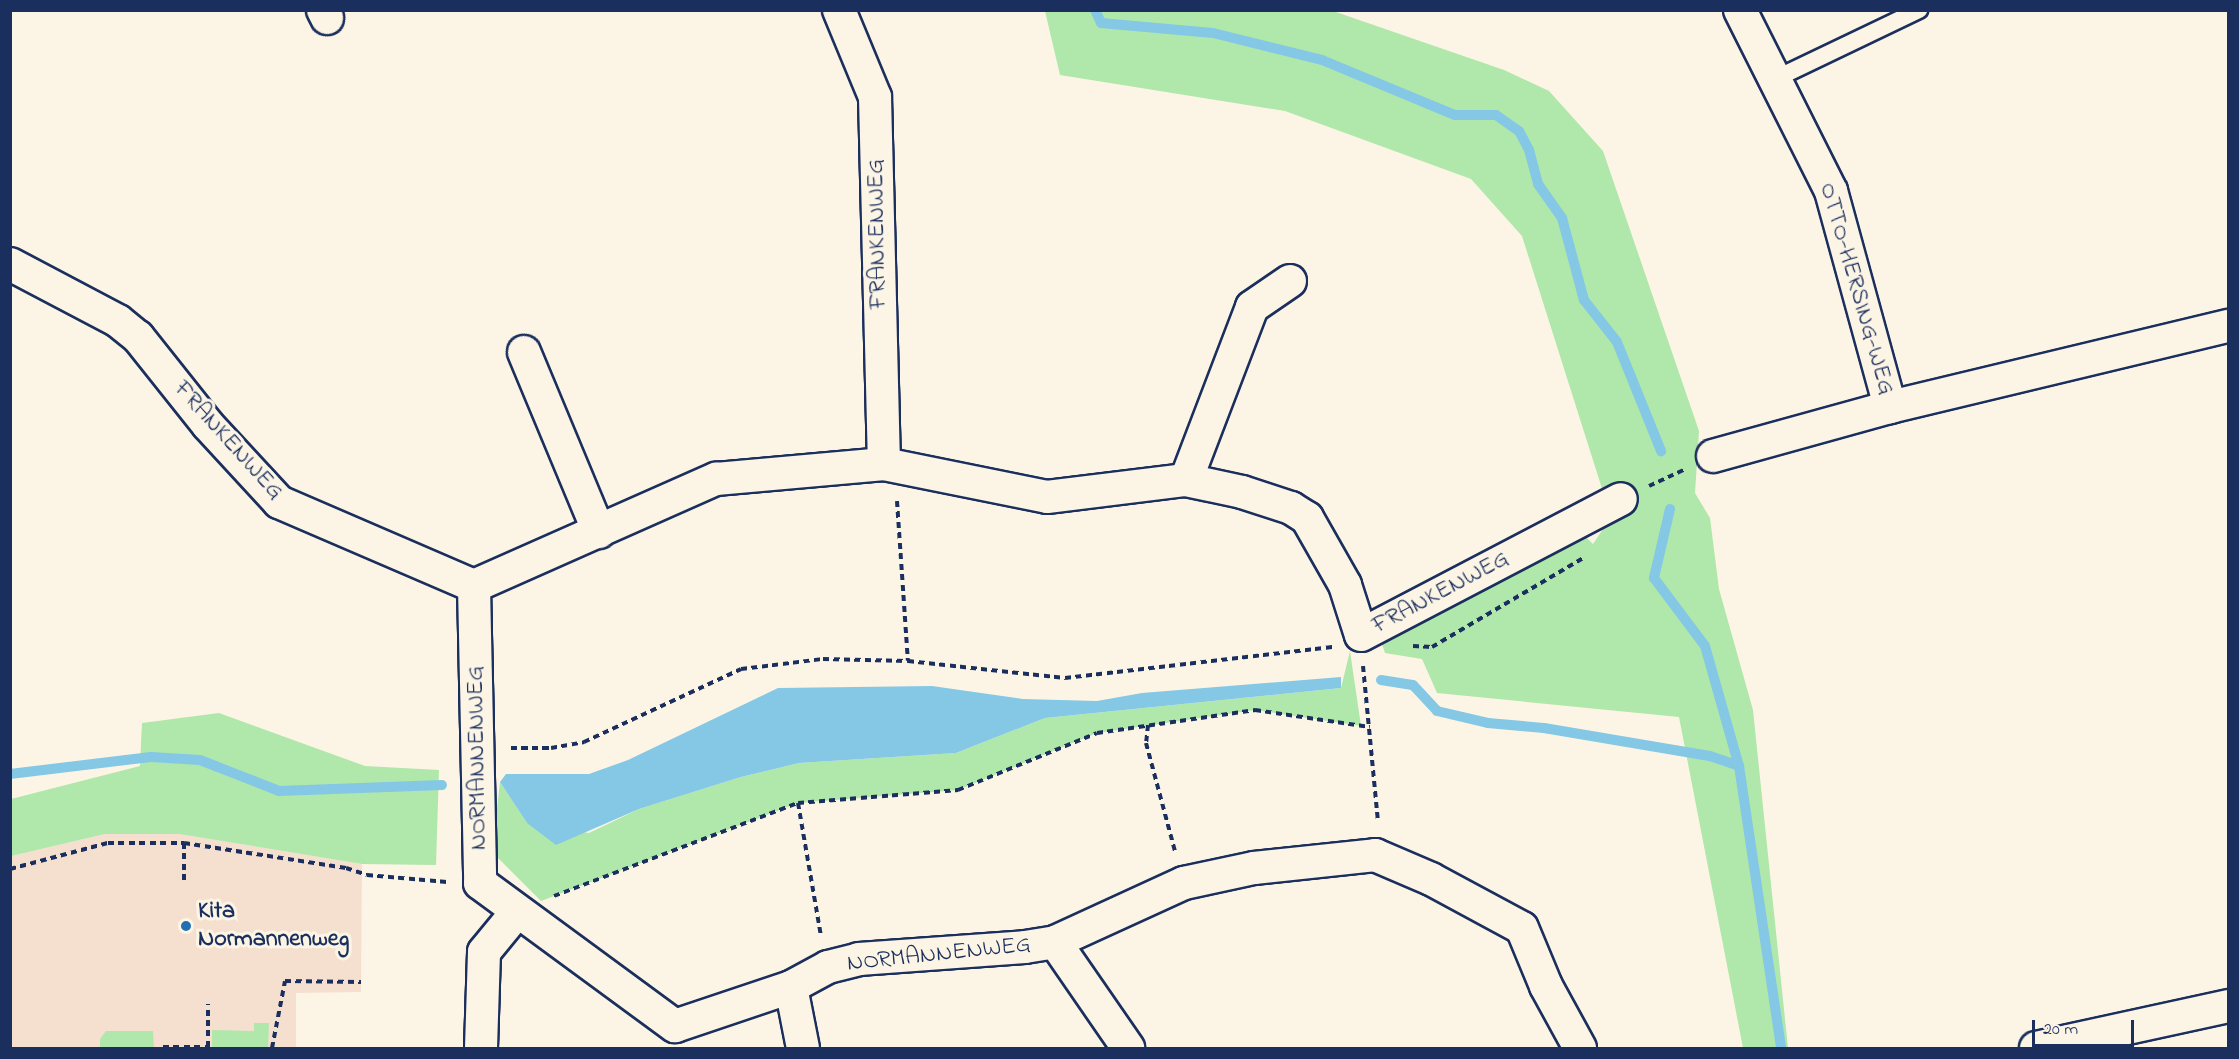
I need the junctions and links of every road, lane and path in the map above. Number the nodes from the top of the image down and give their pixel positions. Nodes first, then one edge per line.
1 (839, 10) edge
2 (1740, 10) edge
3 (1919, 10) edge
4 (1775, 79) junction
5 (10, 264) edge
6 (1290, 281) dead end
7 (2229, 326) edge
8 (524, 352) dead end
9 (1890, 406) junction
10 (1713, 456) joint
11 (884, 464) junction
12 (1186, 480) junction
13 (1621, 499) joint
14 (599, 532) junction
15 (474, 586) junction
16 (1361, 635) junction
17 (908, 661) junction
18 (1148, 725) junction
19 (1370, 728) junction
20 (479, 747) junction
21 (798, 803) junction
22 (184, 843) junction
23 (1375, 855) junction
24 (10, 869) edge
25 (184, 880) dead end
26 (480, 883) junction
27 (1184, 883) junction
28 (516, 913) junction
29 (1055, 942) junction
30 (828, 967) junction
31 (361, 981) dead end
32 (791, 987) junction
33 (208, 1004) dead end
34 (2229, 1006) edge
35 (163, 1047) dead end
36 (272, 1048) edge
37 (480, 1048) edge
38 (803, 1048) edge
39 (1128, 1048) edge
40 (1580, 1048) edge
41 (2036, 1048) edge

1 - 11 street, FRANKENWEG
2 - 4 street, OTTO-HERSING-WEG
3 - 4 lane
4 - 9 street, OTTO-HERSING-WEG
5 - 15 street, FRANKENWEG
6 - 12 street
7 - 9 street, OTTO-HERSING-WEG
8 - 14 street
9 - 10 street, OTTO-HERSING-WEG
10 - 13 path
11 - 12 street, FRANKENWEG
11 - 14 street, FRANKENWEG
11 - 17 path
12 - 16 street, FRANKENWEG
13 - 16 street, FRANKENWEG
14 - 15 street, FRANKENWEG
15 - 20 street, NORMANNENWEG
16 - 17 path
16 - 19 path
17 - 20 path
18 - 19 path
18 - 21 path
18 - 27 path
19 - 23 path
20 - 26 street, NORMANNENWEG
21 - 28 path
21 - 30 path
22 - 24 path
22 - 25 path
22 - 26 path
23 - 27 street, NORMANNENWEG
23 - 40 street, NORMANNENWEG
26 - 28 street, NORMANNENWEG
27 - 29 street, NORMANNENWEG
28 - 32 street, NORMANNENWEG
28 - 37 street
29 - 30 street, NORMANNENWEG
29 - 39 street, NORMANNENWEG
30 - 32 street, NORMANNENWEG
31 - 36 path
32 - 38 street
33 - 35 path
34 - 41 street

